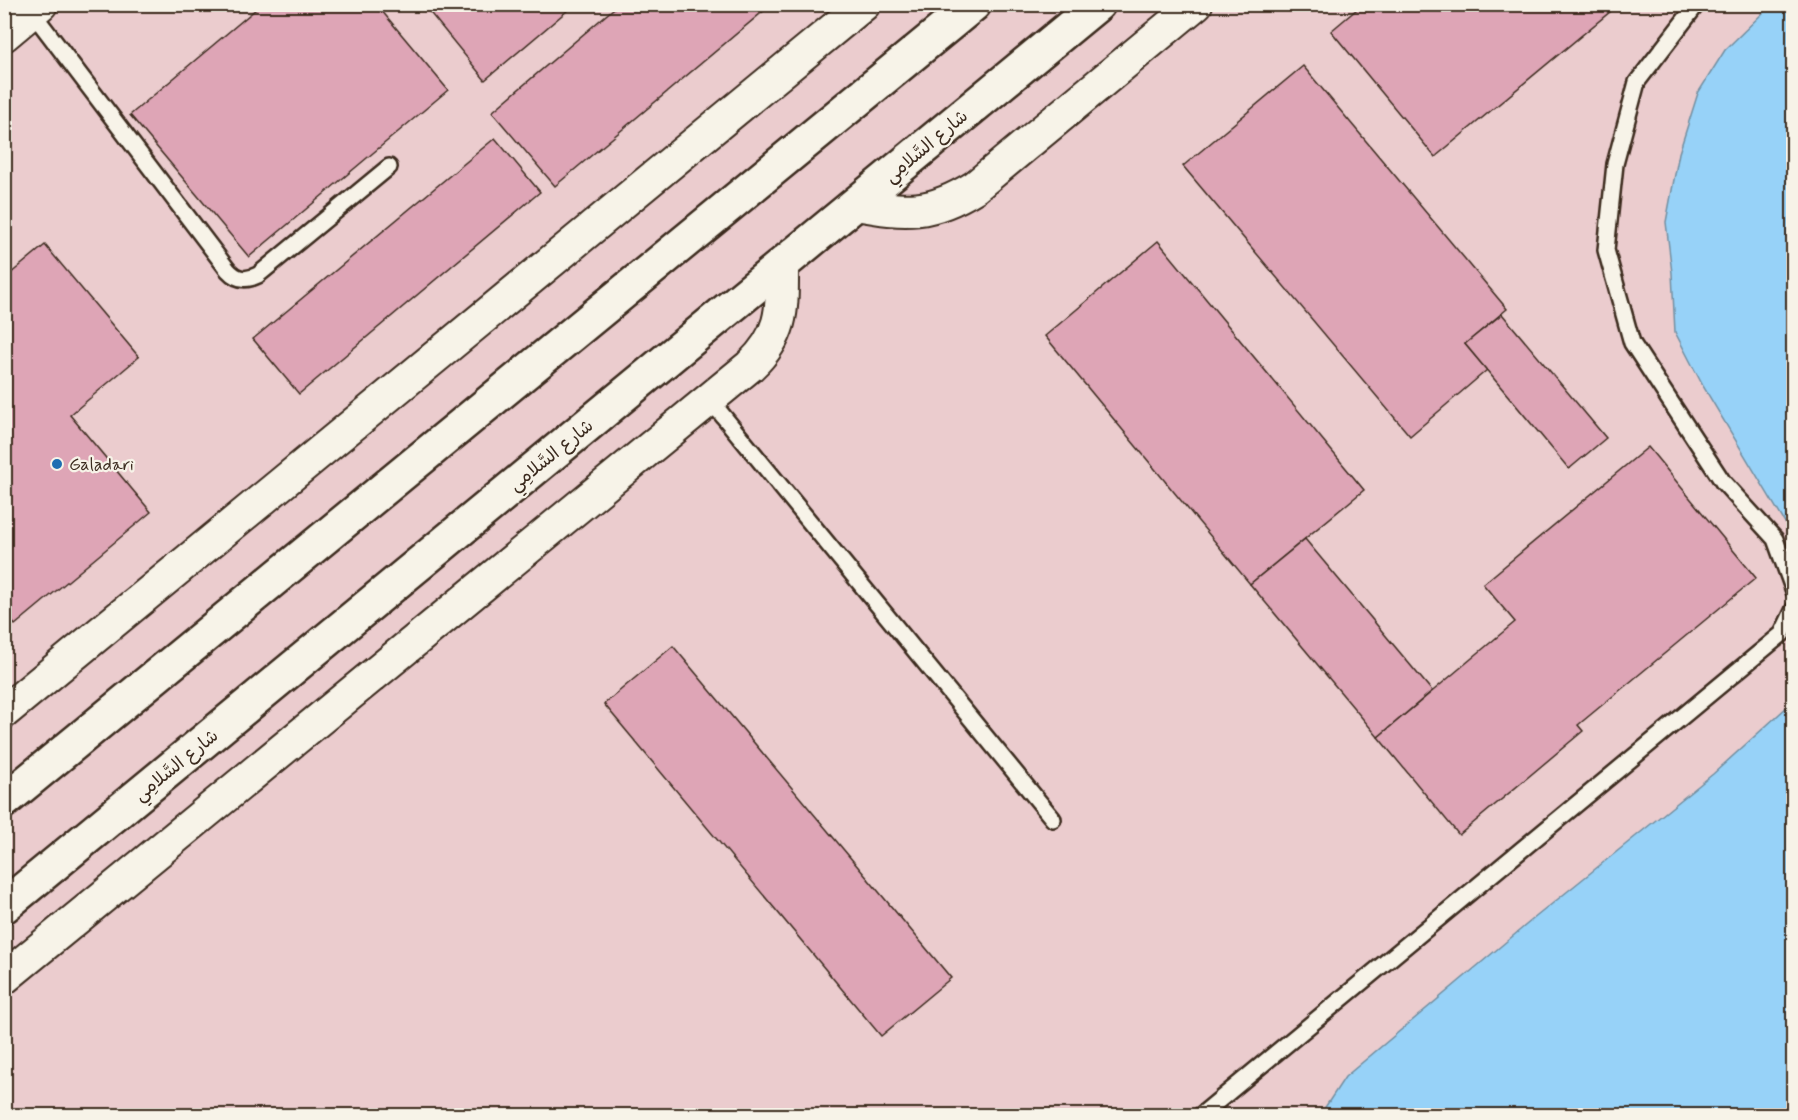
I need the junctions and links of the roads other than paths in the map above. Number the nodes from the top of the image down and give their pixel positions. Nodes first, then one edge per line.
1 (864, 4) edge
2 (974, 4) edge
3 (1098, 4) edge
4 (1196, 4) edge
5 (1696, 4) edge
6 (20, 17) edge
7 (389, 167) dead end
8 (856, 204) junction
9 (782, 265) junction
10 (710, 400) junction
11 (1794, 591) edge
12 (1794, 609) edge
13 (4, 712) edge
14 (4, 801) edge
15 (1053, 819) dead end
16 (4, 906) edge
17 (4, 978) edge
18 (1200, 1116) edge

1 - 13 street
2 - 14 street
3 - 8 street, شارع السَّلامِي
4 - 8 street
5 - 11 lane
6 - 7 lane
8 - 9 street, شارع السَّلامِي
9 - 10 street
9 - 16 street, شارع السَّلامِي
10 - 15 lane
10 - 17 street
12 - 18 lane

